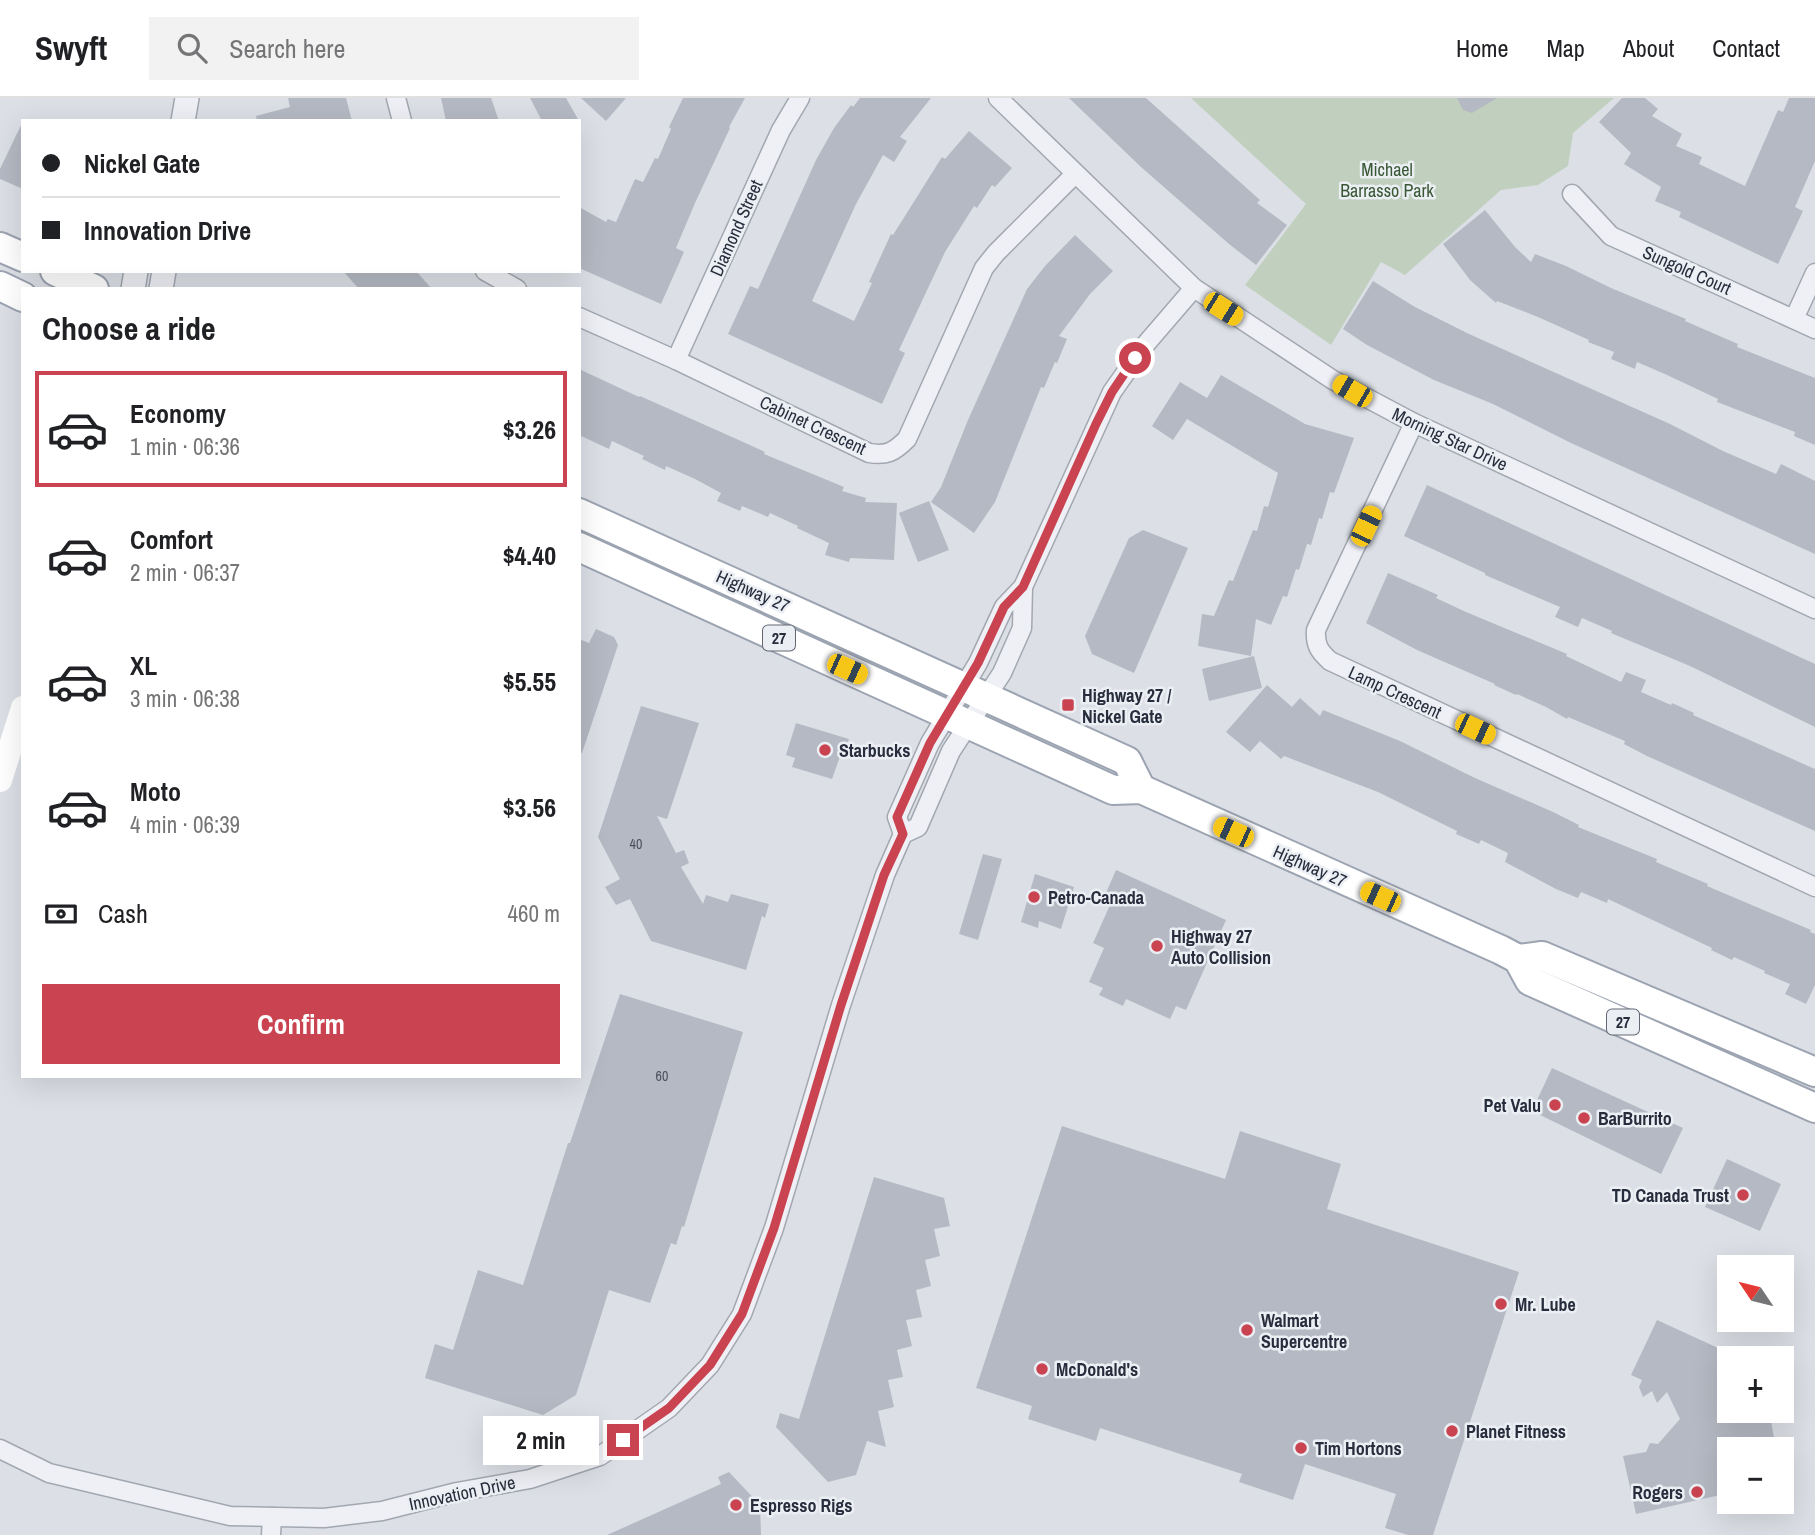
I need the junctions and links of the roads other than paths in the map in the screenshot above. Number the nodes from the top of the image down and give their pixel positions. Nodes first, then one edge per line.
1 (187, 98) edge
2 (396, 98) edge
3 (800, 98) edge
4 (998, 98) edge
5 (183, 119) edge
6 (401, 119) edge
7 (1075, 174) junction
8 (1572, 194) dead end
9 (0, 247) edge
10 (21, 256) edge
11 (59, 273) edge
12 (489, 273) edge
13 (1815, 273) edge
14 (0, 286) edge
15 (90, 287) edge
16 (513, 287) edge
17 (1194, 288) junction
18 (21, 296) edge
19 (581, 318) edge
20 (1794, 319) junction
21 (1815, 329) edge
22 (676, 360) junction
23 (1414, 423) junction
24 (581, 514) edge
25 (581, 548) edge
26 (1023, 587) junction
27 (1815, 609) edge
28 (975, 692) junction
29 (21, 714) edge
30 (958, 720) junction
31 (0, 780) edge
32 (1141, 789) junction
33 (1815, 887) edge
34 (1518, 959) junction
35 (1815, 1072) edge
36 (1815, 1108) edge
37 (0, 1449) edge
38 (271, 1526) edge

1 - 5 street
2 - 6 street
3 - 22 street, Diamond Street
4 - 7 street, Morning Star Drive
7 - 17 street, Morning Star Drive
7 - 22 street, Cabinet Crescent
8 - 20 street, Sungold Court
9 - 10 main road
11 - 15 main road
12 - 16 street
13 - 20 street
14 - 18 main road
17 - 23 street, Morning Star Drive
17 - 26 street
19 - 22 street, Cabinet Crescent
20 - 21 street, Sungold Court
23 - 27 street, Morning Star Drive
23 - 33 street, Lamp Crescent
24 - 28 main road, Highway 27 / 27
25 - 30 main road, Highway 27 / 27
26 - 28 street
26 - 28 street
28 - 30 street, Innovation Drive
28 - 30 street
28 - 32 main road, Highway 27 / 27
29 - 31 main road
30 - 32 main road, Highway 27 / 27
30 - 38 street, Innovation Drive
32 - 34 main road, Highway 27 / 27
34 - 35 main road, Highway 27 / 27
34 - 36 main road, Highway 27 / 27
37 - 38 street, Innovation Drive

